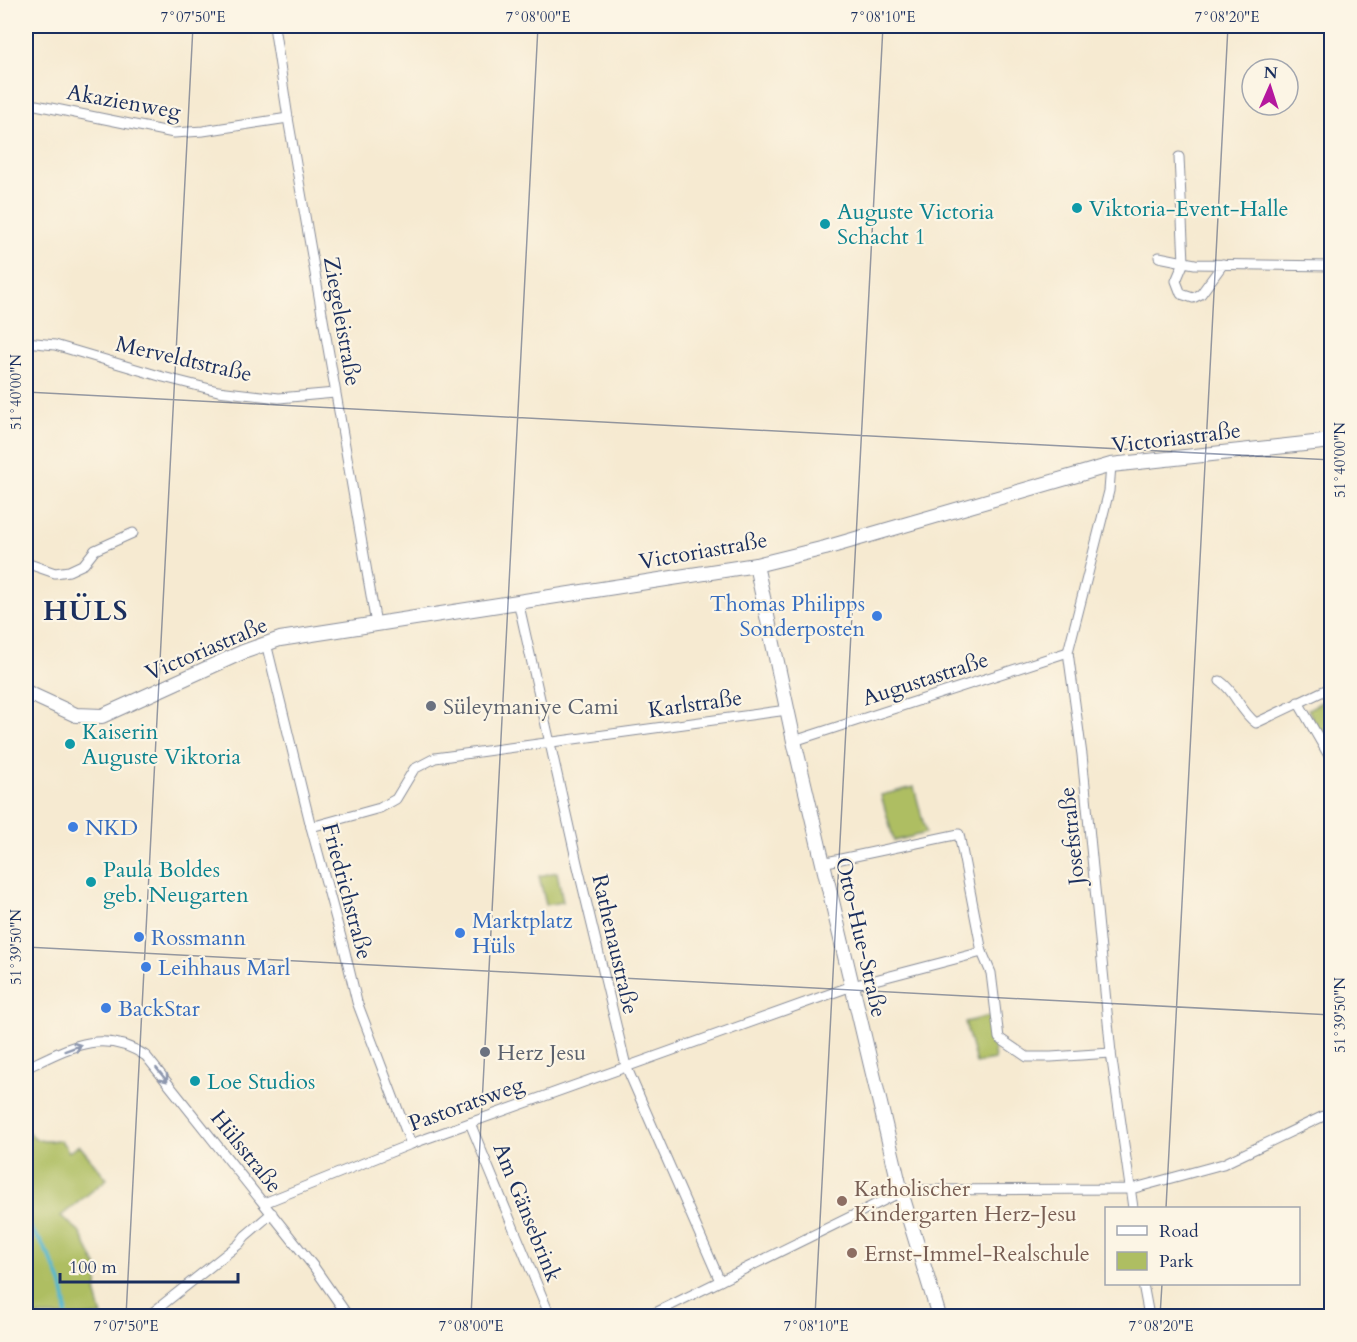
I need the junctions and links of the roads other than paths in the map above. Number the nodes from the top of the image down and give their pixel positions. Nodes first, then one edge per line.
1 (274, 26) edge
2 (26, 103) edge
3 (288, 118) junction
4 (1179, 157) dead end
5 (1159, 257) dead end
6 (1184, 262) junction
7 (1223, 264) junction
8 (1332, 266) edge
9 (26, 342) edge
10 (335, 393) junction
11 (1332, 441) edge
12 (1111, 465) junction
13 (133, 533) dead end
14 (26, 563) edge
15 (756, 565) junction
16 (518, 602) junction
17 (376, 624) junction
18 (266, 643) junction
19 (1068, 652) junction
20 (1220, 681) dead end
21 (1332, 687) edge
22 (26, 692) edge
23 (1298, 702) junction
24 (787, 710) junction
25 (794, 741) junction
26 (550, 744) junction
27 (1332, 761) edge
28 (311, 827) junction
29 (822, 863) junction
30 (981, 952) junction
31 (852, 986) junction
32 (1111, 1053) junction
33 (29, 1066) edge
34 (626, 1066) junction
35 (1332, 1112) edge
36 (470, 1123) junction
37 (411, 1144) junction
38 (1131, 1189) junction
39 (901, 1192) junction
40 (264, 1203) junction
41 (1133, 1207) edge
42 (272, 1213) junction
43 (720, 1281) junction
44 (1143, 1285) edge
45 (152, 1313) dead end
46 (348, 1317) edge
47 (550, 1317) edge
48 (649, 1317) edge
49 (939, 1317) edge
50 (1149, 1317) edge

1 - 3 street, Ziegeleistraße
2 - 3 street, Akazienweg
3 - 10 street, Ziegeleistraße
4 - 6 street
5 - 6 street
6 - 7 street
6 - 7 street
7 - 8 street
9 - 10 street, Merveldtstraße
10 - 17 street, Ziegeleistraße
11 - 12 main road, Victoriastraße
12 - 15 main road, Victoriastraße
12 - 19 street, Josefstraße
13 - 14 street
15 - 16 main road, Victoriastraße
15 - 24 main road, Otto-Hue-Straße
16 - 17 main road, Victoriastraße
16 - 26 street, Rathenaustraße
17 - 18 main road, Victoriastraße
18 - 22 main road, Victoriastraße
18 - 28 street, Friedrichstraße
19 - 25 street, Augustastraße
19 - 32 street, Josefstraße
20 - 23 street
21 - 23 street
23 - 27 street
24 - 25 main road, Otto-Hue-Straße
24 - 26 street, Karlstraße
25 - 29 main road, Otto-Hue-Straße
26 - 28 street, Karlstraße
26 - 34 street, Rathenaustraße
28 - 37 street, Friedrichstraße
29 - 30 street
29 - 31 main road, Otto-Hue-Straße
30 - 31 street, Pastoratsweg
30 - 32 street
31 - 34 street, Pastoratsweg
31 - 39 main road, Otto-Hue-Straße
32 - 38 street, Josefstraße
33 -> 40 street, Hülsstraße
34 - 36 street, Pastoratsweg
34 - 43 street, Rathenaustraße
35 - 38 street
36 - 37 street, Pastoratsweg
36 - 47 street, Am Gänsebrink
37 - 40 street, Pastoratsweg
38 - 39 street
38 - 41 street, Josefstraße
39 - 43 street
39 - 49 main road, Otto-Hue-Straße
40 - 42 street, Hülsstraße
42 - 45 street, Hülsstraße
42 - 46 street, Hülsstraße
43 - 48 street
44 - 50 street

